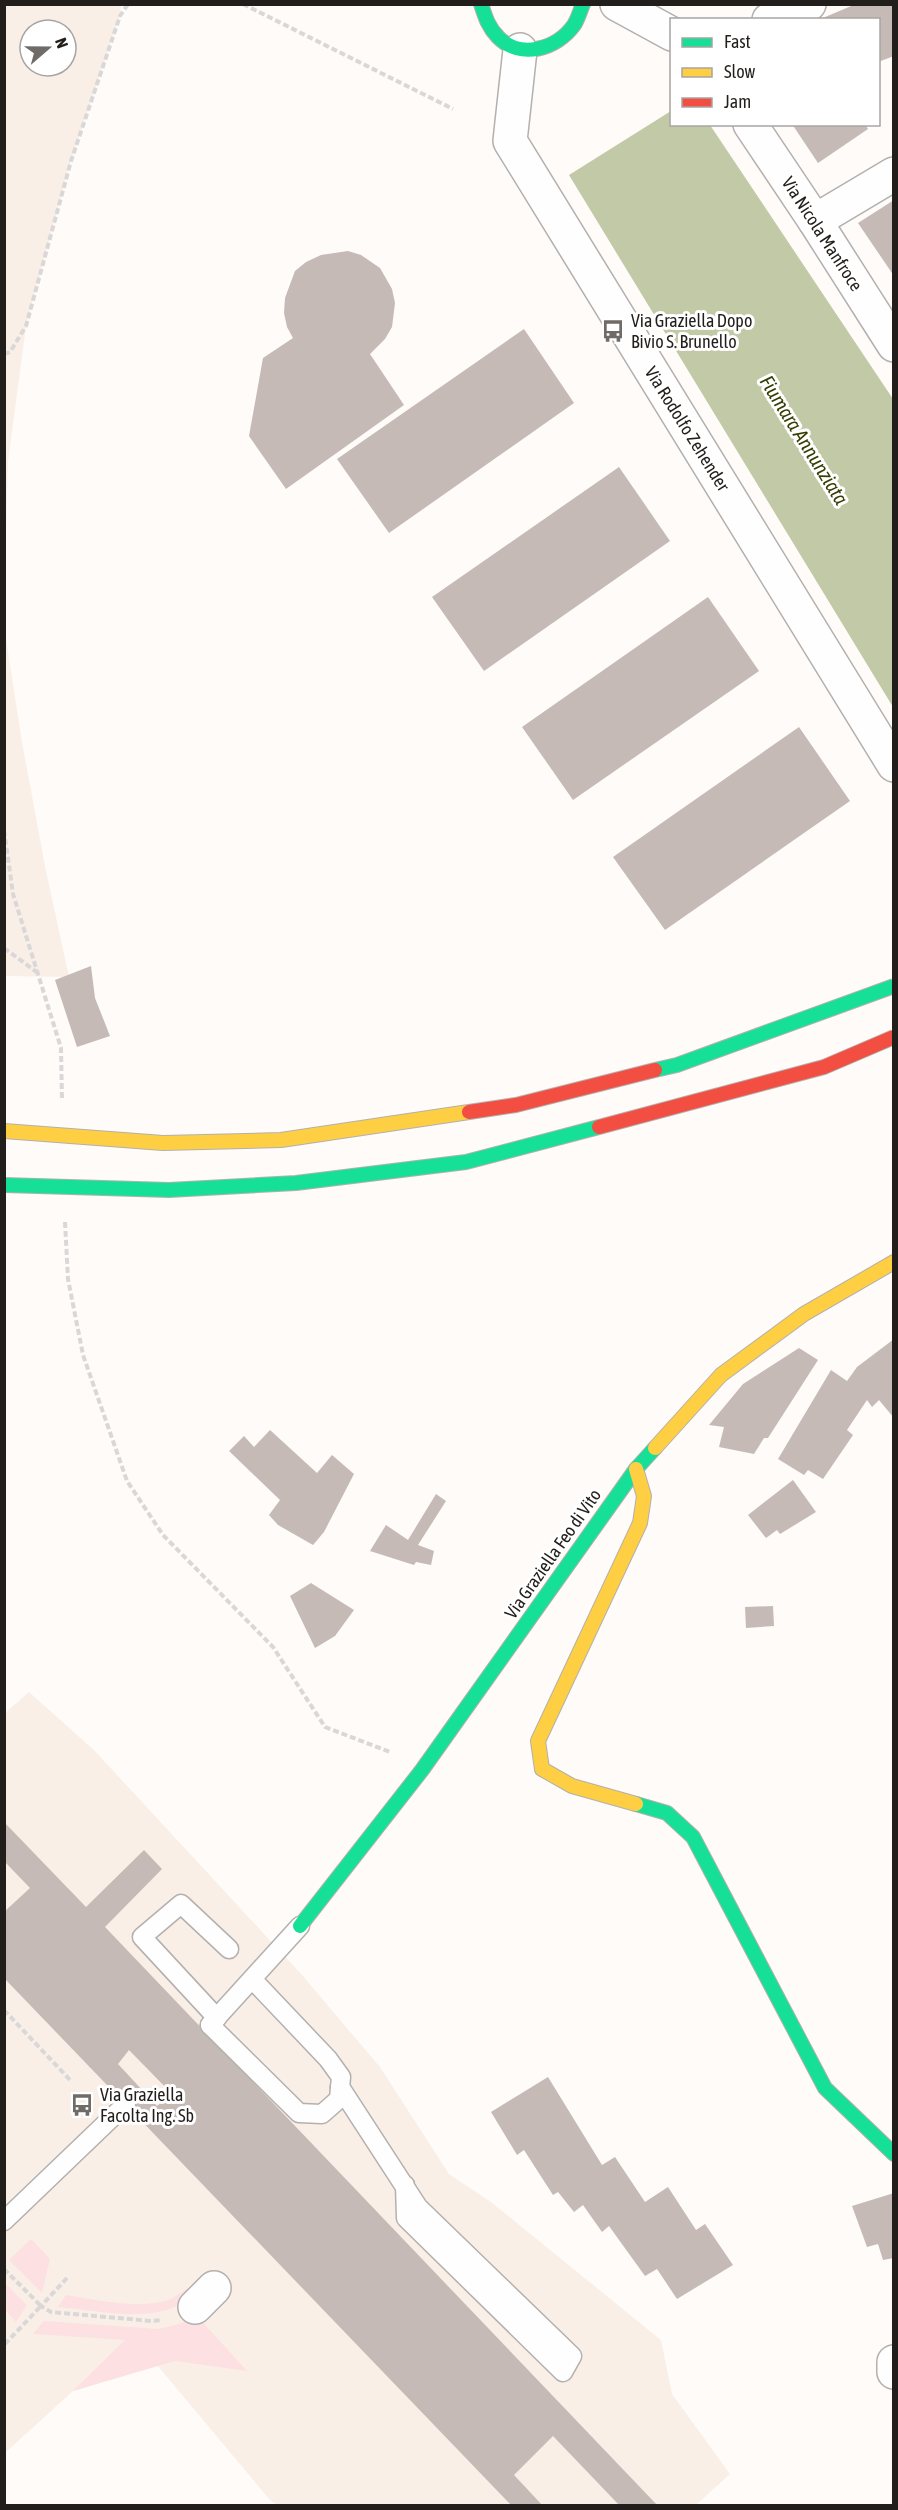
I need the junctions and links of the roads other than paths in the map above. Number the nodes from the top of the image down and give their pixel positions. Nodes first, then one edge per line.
1 (475, 4) edge
2 (481, 4) edge
3 (583, 4) edge
4 (617, 4) edge
5 (662, 4) edge
6 (809, 4) edge
7 (672, 18) edge
8 (774, 18) edge
9 (487, 24) junction
10 (670, 33) edge
11 (520, 50) junction
12 (751, 126) edge
13 (894, 174) edge
14 (815, 221) junction
15 (894, 345) edge
16 (894, 765) edge
17 (894, 986) edge
18 (894, 1037) edge
19 (4, 1131) edge
20 (4, 1185) edge
21 (894, 1262) edge
22 (636, 1469) junction
23 (300, 1926) joint
24 (230, 1949) dead end
25 (252, 1980) junction
26 (211, 2025) junction
27 (340, 2087) junction
28 (126, 2104) dead end
29 (894, 2154) edge
30 (405, 2185) junction
31 (4, 2221) edge
32 (894, 2362) edge
33 (894, 2372) edge

1 - 9 main road
2 - 9 main road
3 - 11 main road
4 - 10 street
5 - 7 street
6 - 8 street
9 - 11 main road
11 - 16 street, Via Rodolfo Zehender
12 - 14 street, Via Nicola Manfroce
13 - 14 street
14 - 15 street, Via Nicola Manfroce
17 - 19 main road, bridge
18 - 20 main road, bridge
21 - 22 main road, Via Graziella Feo di Vito
22 - 23 main road, Via Graziella Feo di Vito
22 - 29 main road
23 - 25 lane
24 - 26 lane
25 - 26 lane
25 - 27 lane
26 - 27 lane
27 - 30 lane
28 - 31 lane
30 - 30 lane
32 - 33 street

